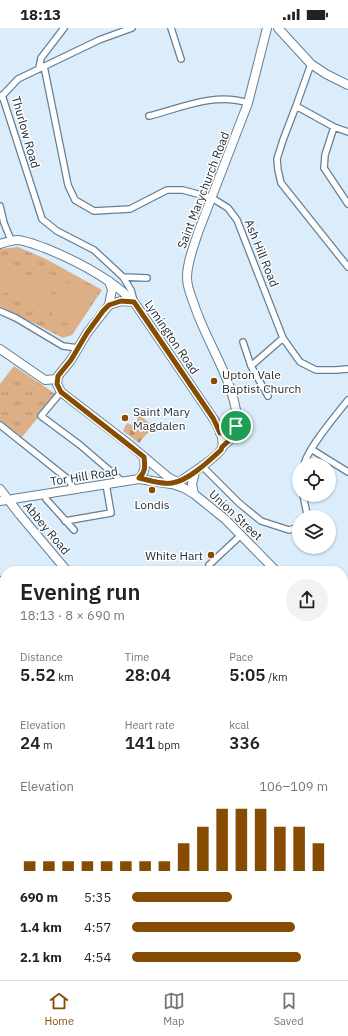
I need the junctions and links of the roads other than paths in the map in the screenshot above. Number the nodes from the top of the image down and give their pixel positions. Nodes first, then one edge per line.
1 (64, 28) edge
2 (132, 28) edge
3 (172, 28) edge
4 (267, 28) edge
5 (278, 28) edge
6 (181, 59) dead end
7 (311, 64) junction
8 (41, 67) junction
9 (348, 85) edge
10 (1, 97) edge
11 (248, 103) junction
12 (296, 106) junction
13 (149, 116) dead end
14 (334, 127) junction
15 (348, 132) edge
16 (212, 198) junction
17 (348, 204) edge
18 (0, 206) edge
19 (11, 240) junction
20 (0, 244) edge
21 (348, 267) edge
22 (123, 277) junction
23 (147, 278) dead end
24 (109, 281) junction
25 (134, 302) junction
26 (109, 305) junction
27 (0, 311) edge
28 (283, 338) junction
29 (243, 342) dead end
30 (78, 348) junction
31 (0, 349) edge
32 (251, 366) junction
33 (348, 369) edge
34 (57, 382) junction
35 (61, 392) junction
36 (268, 396) dead end
37 (348, 400) edge
38 (0, 425) edge
39 (236, 426) junction
40 (220, 433) junction
41 (222, 447) junction
42 (311, 449) junction
43 (144, 457) junction
44 (306, 458) edge
45 (202, 466) junction
46 (195, 472) junction
47 (348, 472) edge
48 (139, 478) junction
49 (124, 482) junction
50 (176, 483) junction
51 (106, 484) junction
52 (0, 489) edge
53 (74, 490) junction
54 (45, 494) junction
55 (194, 494) junction
56 (4, 500) edge
57 (66, 521) junction
58 (292, 529) edge
59 (74, 530) dead end
60 (241, 534) junction
61 (209, 565) dead end
62 (63, 566) edge
63 (271, 566) edge

1 - 8 street
2 - 8 street, Thurlow Road
3 - 6 street
4 - 11 street, Saint Marychurch Road
5 - 7 street
7 - 9 street
7 - 12 street
8 - 10 street, Thurlow Road
8 - 16 street, Ash Hill Road
10 - 22 street, Thurlow Road
11 - 13 street
11 - 16 street, Saint Marychurch Road
12 - 14 street
12 - 21 street
14 - 15 street
14 - 17 street
16 - 28 street, Ash Hill Road
16 - 39 street, Saint Marychurch Road
18 - 19 street
19 - 20 street, Lymington Road
19 - 24 street, Lymington Road
22 - 23 street
22 - 25 street, Thurlow Road
24 - 25 street, Lymington Road
24 - 26 street
25 - 26 street
25 - 40 street, Lymington Road
26 - 30 street
27 - 30 street
28 - 32 street
28 - 33 street, Ash Hill Road
29 - 32 street
30 - 34 street
31 - 34 street
32 - 36 street
34 - 35 street
35 - 43 street
35 - 49 street
37 - 42 street
38 - 53 street
39 - 40 street
39 - 41 street
40 - 41 street, Lymington Road
41 - 45 street
42 - 44 street
42 - 47 street
43 - 48 street
43 - 50 street
45 - 46 street
45 - 58 street
46 - 50 street
46 - 55 street, Union Street
48 - 49 street, Tor Hill Road
48 - 50 street, Tor Hill Road
49 - 51 street, Tor Hill Road
50 - 55 street
51 - 53 street, Tor Hill Road
51 - 57 street
52 - 56 street
53 - 54 street, Tor Hill Road
54 - 56 street, Tor Hill Road
54 - 57 street
55 - 60 street, Union Street
56 - 62 street, Abbey Road
57 - 59 street
60 - 61 street
60 - 63 street, Union Street

